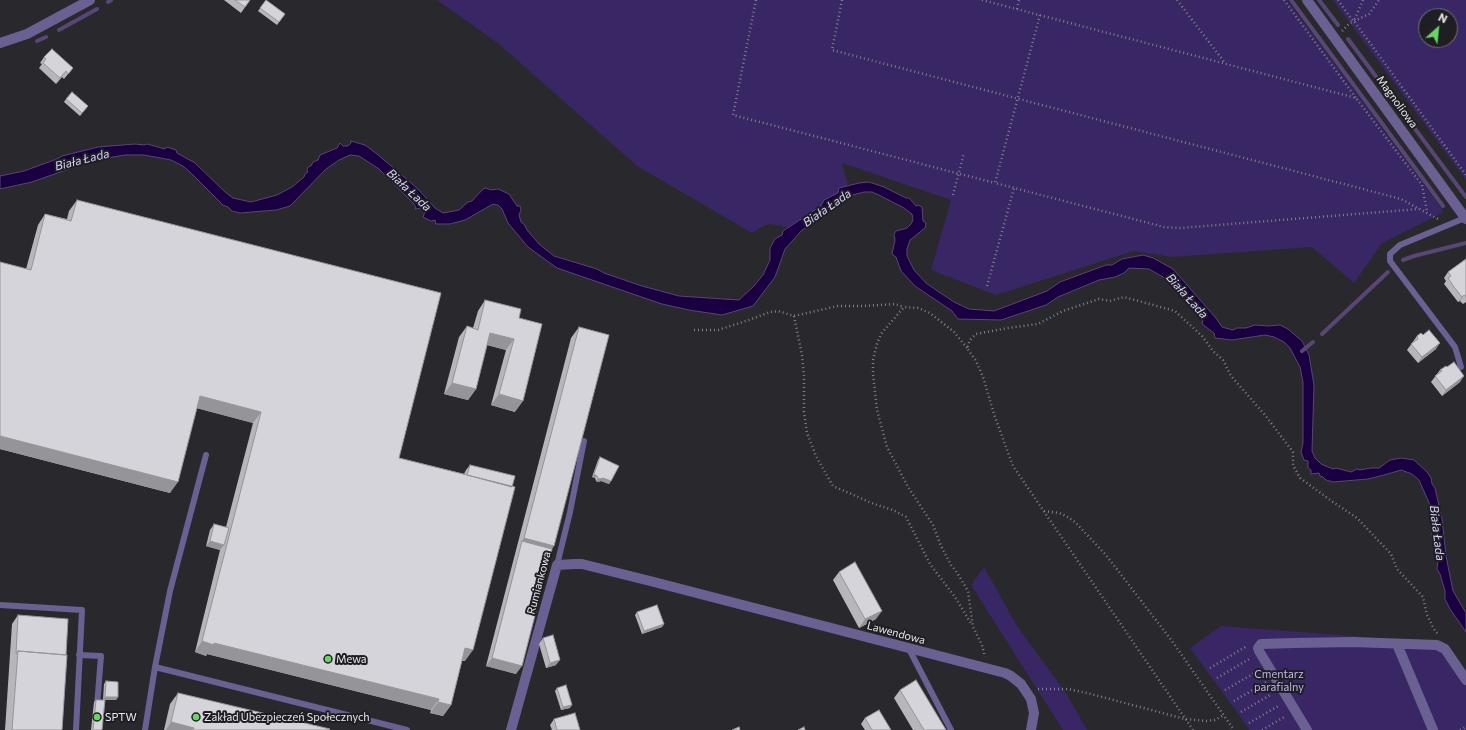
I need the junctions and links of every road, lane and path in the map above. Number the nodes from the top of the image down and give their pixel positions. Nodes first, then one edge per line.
1 (90, 0) edge
2 (756, 0) edge
3 (842, 0) edge
4 (982, 0) edge
5 (1019, 0) edge
6 (1177, 0) edge
7 (1284, 0) edge
8 (1307, 0) edge
9 (1338, 0) edge
10 (1363, 0) edge
11 (1379, 0) edge
12 (1017, 9) junction
13 (1040, 15) junction
14 (1354, 21) junction
15 (1336, 38) junction
16 (0, 43) edge
17 (1225, 64) junction
18 (1018, 98) junction
19 (1356, 98) junction
20 (964, 153) dead end
21 (959, 173) junction
22 (1466, 175) edge
23 (995, 183) junction
24 (1014, 188) junction
25 (952, 195) dead end
26 (1419, 209) junction
27 (1465, 219) edge
28 (987, 286) dead end
29 (904, 307) junction
30 (794, 316) junction
31 (694, 330) dead end
32 (967, 348) junction
33 (1461, 367) dead end
34 (584, 441) edge
35 (206, 456) dead end
36 (1044, 512) junction
37 (556, 565) junction
38 (0, 604) edge
39 (973, 627) junction
40 (1440, 635) dead end
41 (1397, 644) junction
42 (909, 649) junction
43 (1260, 649) junction
44 (79, 655) junction
45 (1268, 664) junction
46 (155, 666) junction
47 (986, 667) junction
48 (1210, 668) dead end
49 (1275, 676) junction
50 (1217, 678) dead end
51 (1466, 680) edge
52 (1282, 688) junction
53 (1026, 689) junction
54 (1226, 690) dead end
55 (1289, 700) junction
56 (1234, 702) dead end
57 (1295, 711) junction
58 (1241, 712) dead end
59 (97, 715) edge
60 (1224, 716) junction
61 (1185, 719) junction
62 (1249, 723) dead end
63 (1466, 727) edge
64 (76, 730) edge
65 (145, 730) edge
66 (407, 730) edge
67 (511, 730) edge
68 (950, 730) edge
69 (1031, 730) edge
70 (1193, 730) edge
71 (1234, 730) edge
72 (1262, 730) edge
73 (1307, 730) edge
74 (1433, 730) edge
75 (1460, 730) edge

1 - 16 street
2 - 21 path
3 - 18 path
4 - 12 path
5 - 12 path
6 - 17 path
7 - 19 path
8 - 15 street, Magnoliowa
9 - 14 path
10 - 14 path
11 - 14 path
12 - 13 path
13 - 17 path
13 - 18 path
14 - 15 path
14 - 22 path
15 - 27 street, Magnoliowa
17 - 19 path
18 - 23 path
18 - 26 path
19 - 26 path
20 - 21 path
21 - 23 path
21 - 25 path
23 - 24 path
24 - 26 path
24 - 28 path
27 - 33 lane
29 - 30 path
29 - 32 path
29 - 39 path
30 - 31 path
30 - 39 path
32 - 36 path
32 - 40 path
34 - 37 lane, Rumiankowa
35 - 46 lane
36 - 60 path
36 - 61 path
37 - 42 street, Lawendowa
37 - 67 street, Rumiankowa
38 - 44 lane
39 - 47 path
41 - 43 street
41 - 51 street
41 - 74 street
42 - 47 street, Lawendowa
42 - 68 lane
43 - 45 street
43 - 48 path
43 - 50 path
44 - 59 lane
44 - 64 lane
45 - 49 street
45 - 54 path
46 - 65 lane
46 - 66 lane
47 - 53 street, Lawendowa
49 - 52 street
49 - 56 path
52 - 55 street
52 - 58 path
53 - 61 path
53 - 69 street
55 - 57 street
55 - 62 path
57 - 72 path
57 - 73 street
60 - 61 path
60 - 71 path
61 - 70 path
63 - 75 path

